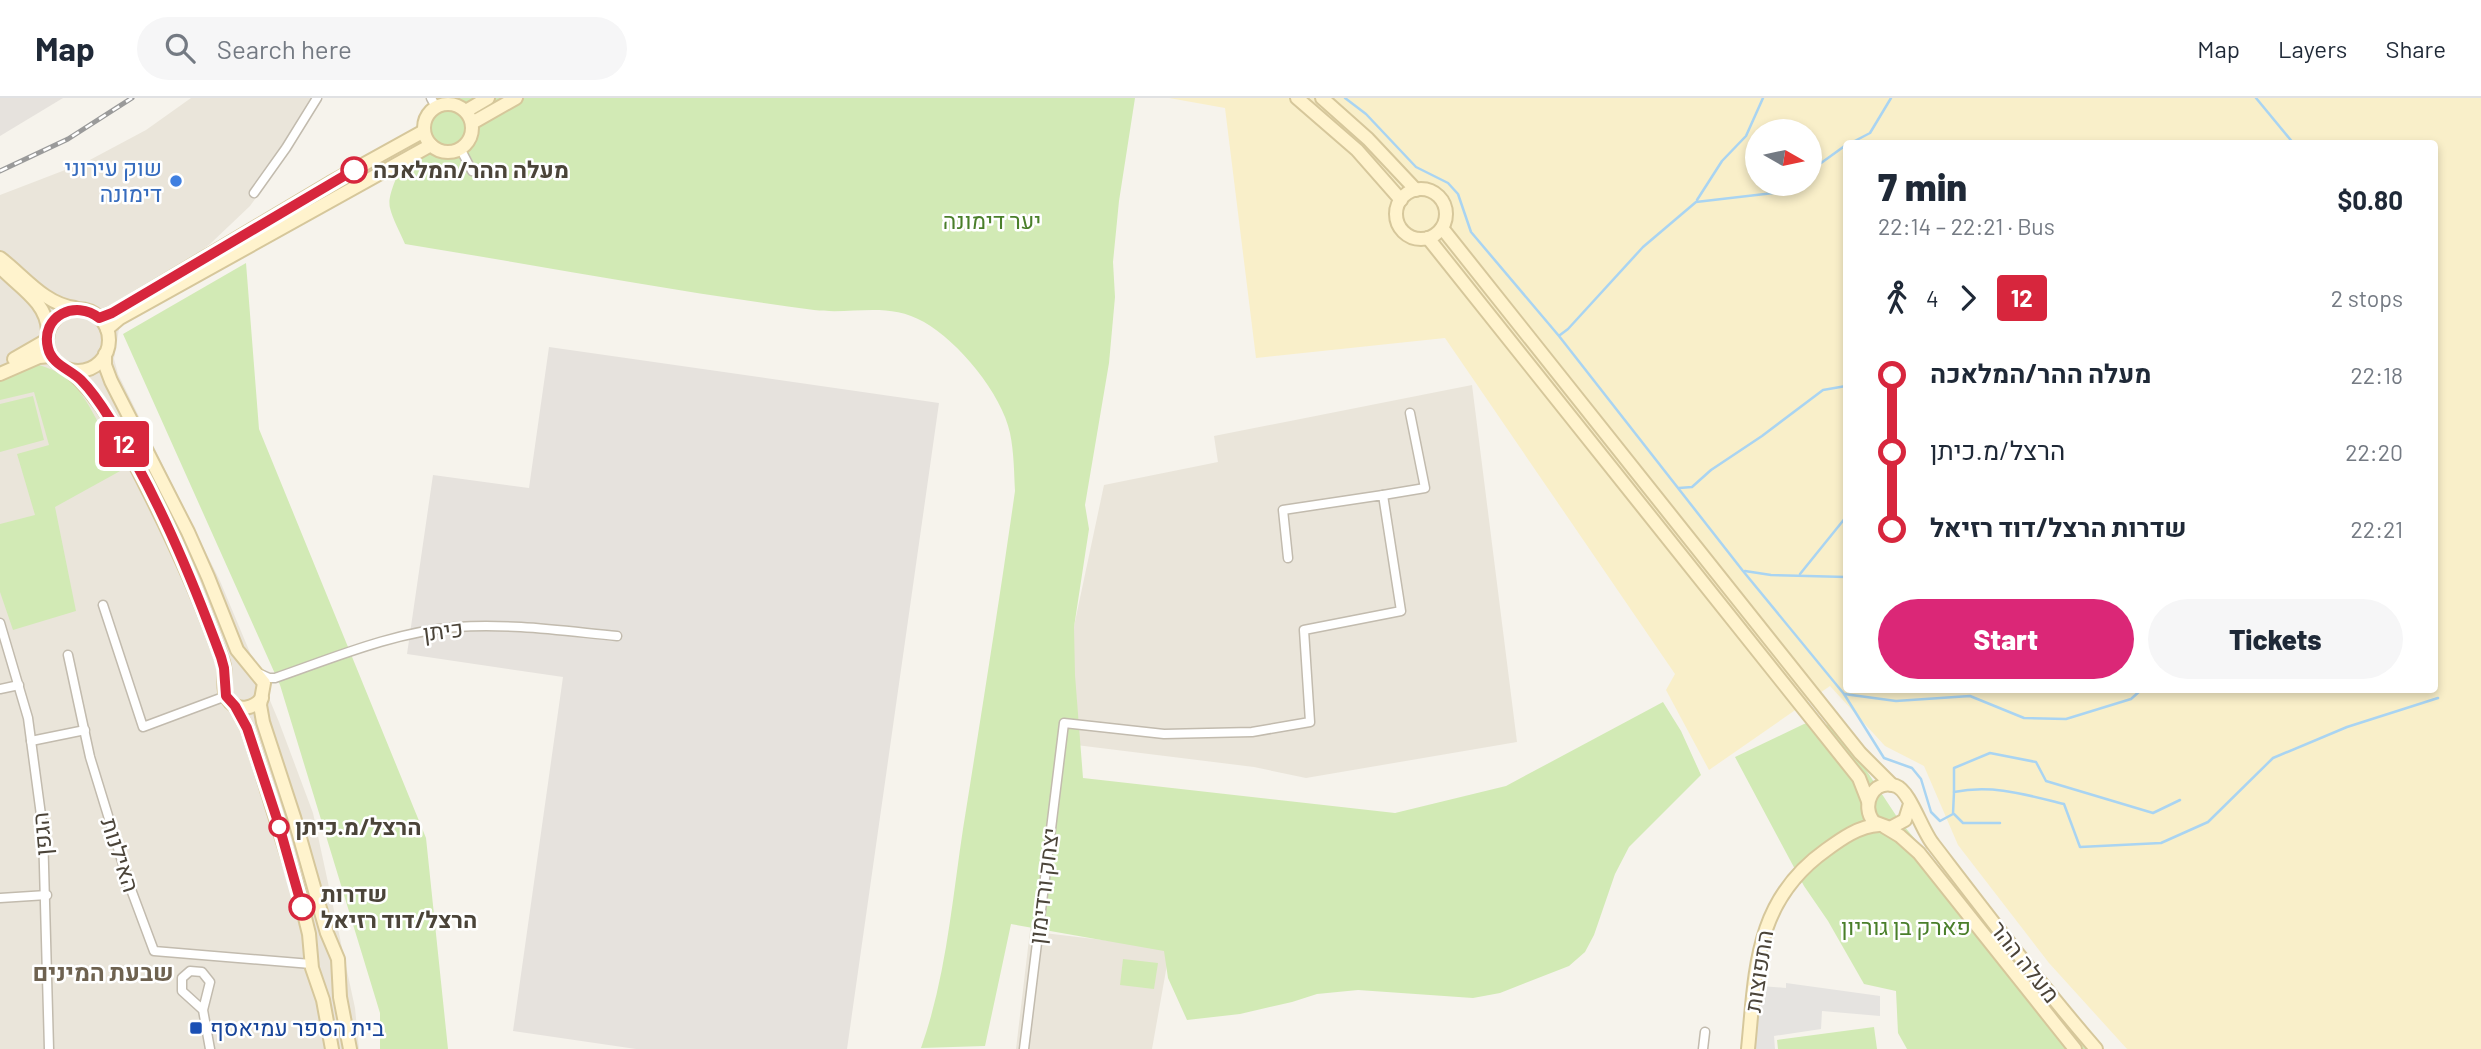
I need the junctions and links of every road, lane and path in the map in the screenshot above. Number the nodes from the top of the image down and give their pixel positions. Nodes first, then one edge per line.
1 (317, 98) edge
2 (488, 98) edge
3 (516, 98) edge
4 (1297, 98) edge
5 (1322, 98) edge
6 (433, 102) edge
7 (469, 117) junction
8 (424, 131) junction
9 (431, 145) junction
10 (460, 148) junction
11 (472, 171) dead end
12 (1416, 190) junction
13 (254, 193) dead end
14 (1401, 201) junction
15 (1442, 228) junction
16 (1428, 238) junction
17 (0, 258) edge
18 (0, 267) edge
19 (79, 309) junction
20 (99, 318) junction
21 (107, 329) junction
22 (48, 336) junction
23 (105, 354) junction
24 (51, 356) junction
25 (0, 365) edge
26 (69, 370) junction
27 (0, 374) edge
28 (1410, 413) dead end
29 (1383, 495) junction
30 (1288, 558) dead end
31 (103, 605) dead end
32 (0, 623) edge
33 (617, 636) dead end
34 (68, 655) dead end
35 (256, 672) junction
36 (275, 678) junction
37 (19, 685) junction
38 (0, 689) edge
39 (228, 695) junction
40 (262, 696) junction
41 (85, 730) junction
42 (32, 741) junction
43 (1892, 785) junction
44 (1868, 804) junction
45 (1910, 804) junction
46 (1882, 826) junction
47 (1841, 839) junction
48 (47, 895) junction
49 (0, 898) edge
50 (334, 949) junction
51 (311, 959) junction
52 (339, 969) junction
53 (317, 980) junction
54 (204, 1014) junction
55 (1705, 1032) dead end
56 (49, 1049) edge
57 (207, 1049) edge
58 (332, 1049) edge
59 (350, 1049) edge
60 (1024, 1049) edge
61 (1703, 1049) edge
62 (1748, 1049) edge
63 (2075, 1049) edge
64 (2096, 1049) edge

1 - 13 street
2 - 7 main road
3 - 7 main road
4 - 14 main road
5 - 12 main road
6 - 7 main road
6 - 8 main road
7 - 10 main road
8 - 9 main road
8 - 20 main road
9 - 10 main road
9 - 21 main road
10 - 11 street
12 - 14 main road
12 - 15 main road
14 - 16 main road
15 - 16 main road
15 - 43 main road
16 - 44 main road
17 - 19 main road
18 - 22 main road
19 - 20 main road
19 - 22 main road
20 - 21 main road
21 - 23 main road
22 - 24 main road
22 - 25 main road
23 - 26 main road
23 - 35 main road
24 - 26 main road
24 - 27 main road
26 - 39 main road
28 - 29 street
29 - 30 street
29 - 60 street, יצחק ורדימון
31 - 39 street
32 - 37 street, הגפן
33 - 36 street, כיתן
34 - 41 street, האילנות
35 - 36 street
35 - 39 main road
35 - 40 main road
36 - 40 street
37 - 38 street
37 - 42 street, הגפן
39 - 40 main road
39 - 51 main road
40 - 50 main road
41 - 42 street
41 - 51 street, האילנות
42 - 48 street, הגפן
43 - 44 main road
43 - 45 main road
44 - 46 main road
44 - 47 main road, התפוצות
45 - 46 main road
45 - 64 main road, מעלה ההר
46 - 47 main road, התפוצות
46 - 63 main road, מעלה ההר
47 - 62 main road, התפוצות
48 - 49 street
48 - 56 street, הגפן
50 - 51 main road
50 - 52 main road
51 - 53 main road
52 - 53 main road
52 - 59 main road
53 - 58 main road
54 - 54 street
54 - 57 street
55 - 61 street

